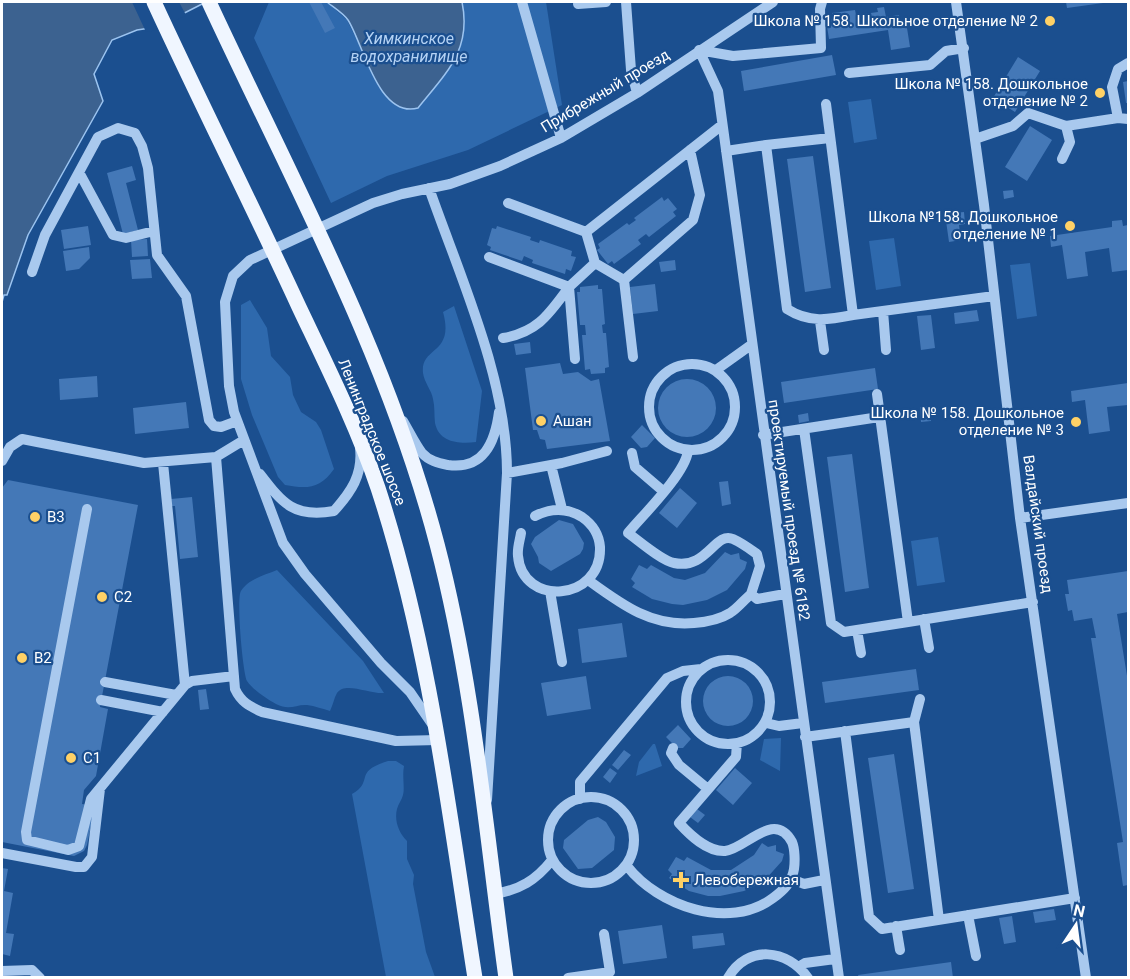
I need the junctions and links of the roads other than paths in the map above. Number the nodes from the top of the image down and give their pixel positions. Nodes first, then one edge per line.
1 (154, 2) edge
2 (209, 2) edge
3 (522, 2) edge
4 (606, 2) edge
5 (626, 2) edge
6 (773, 2) edge
7 (822, 2) edge
8 (956, 2) edge
9 (578, 4) dead end
10 (964, 48) junction
11 (699, 50) junction
12 (1128, 63) edge
13 (849, 73) dead end
14 (637, 93) junction
15 (826, 104) dead end
16 (1123, 118) edge
17 (722, 125) junction
18 (1066, 126) junction
19 (561, 138) junction
20 (830, 138) junction
21 (975, 139) junction
22 (766, 145) junction
23 (690, 150) junction
24 (726, 151) junction
25 (1062, 159) dead end
26 (79, 172) junction
27 (429, 188) junction
28 (508, 203) dead end
29 (154, 231) junction
30 (586, 232) junction
31 (489, 257) dead end
32 (595, 263) junction
33 (32, 272) dead end
34 (624, 280) junction
35 (569, 287) junction
36 (994, 296) junction
37 (883, 311) junction
38 (854, 315) junction
39 (820, 321) junction
40 (503, 338) dead end
41 (751, 345) junction
42 (824, 350) dead end
43 (886, 350) dead end
44 (633, 357) dead end
45 (575, 359) dead end
46 (716, 370) junction
47 (877, 394) dead end
48 (501, 397) junction
49 (393, 405) junction
50 (879, 417) junction
51 (237, 421) junction
52 (804, 429) junction
53 (763, 435) junction
54 (358, 438) junction
55 (243, 440) junction
56 (608, 451) dead end
57 (688, 452) junction
58 (632, 453) dead end
59 (216, 457) junction
60 (2, 461) edge
61 (163, 463) junction
62 (551, 465) junction
63 (255, 467) junction
64 (507, 473) junction
65 (663, 491) junction
66 (1128, 503) edge
67 (87, 509) dead end
68 (562, 509) junction
69 (535, 516) dead end
70 (1020, 518) junction
71 (521, 533) dead end
72 (518, 561) junction
73 (500, 563) junction
74 (588, 580) junction
75 (550, 591) junction
76 (751, 594) junction
77 (786, 594) junction
78 (1033, 602) junction
79 (924, 619) junction
80 (908, 622) junction
81 (857, 630) junction
82 (928, 648) dead end
83 (861, 653) dead end
84 (562, 662) dead end
85 (701, 669) junction
86 (234, 676) junction
87 (105, 682) dead end
88 (184, 685) junction
89 (176, 695) junction
90 (920, 699) dead end
91 (101, 700) dead end
92 (163, 712) junction
93 (914, 722) junction
94 (766, 723) junction
95 (803, 723) junction
96 (844, 731) junction
97 (438, 736) junction
98 (805, 737) junction
99 (737, 743) junction
100 (673, 748) dead end
101 (101, 787) junction
102 (708, 789) junction
103 (580, 799) junction
104 (484, 818) junction
105 (2, 853) edge
106 (552, 860) junction
107 (627, 866) junction
108 (792, 879) junction
109 (824, 880) junction
110 (494, 894) junction
111 (1075, 898) junction
112 (968, 915) junction
113 (939, 920) junction
114 (896, 926) junction
115 (604, 934) dead end
116 (900, 950) dead end
117 (976, 956) dead end
118 (835, 959) junction
119 (800, 966) junction
120 (2, 971) edge
121 (40, 978) edge
122 (475, 978) edge
123 (506, 978) edge
124 (568, 978) edge
125 (728, 978) edge
126 (808, 978) edge
127 (838, 978) edge
128 (1086, 978) edge

1 - 54 main road, Ленинградское шоссе
2 - 49 main road, Ленинградское шоссе
3 - 19 street
4 - 9 street
5 - 14 street
6 - 11 street, Прибрежный проезд
7 - 11 street
8 - 10 street, Валдайский проезд
10 - 13 street
10 - 21 street, Валдайский проезд
11 - 14 street, Прибрежный проезд
11 - 17 street, проектируемый проезд № 6182
12 - 16 street
14 - 19 street, Прибрежный проезд
15 - 20 street
16 - 18 street
17 - 23 street
17 - 24 street, проектируемый проезд № 6182
18 - 21 street
18 - 25 street
19 - 27 street, Прибрежный проезд
20 - 22 street
20 - 38 street
21 - 36 street, Валдайский проезд
22 - 24 street
22 - 39 street
23 - 30 street
23 - 34 street
24 - 41 street, проектируемый проезд № 6182
26 - 29 street
26 - 29 street
26 - 33 street
27 - 48 street
27 - 51 street, Прибрежный проезд
28 - 30 street
29 - 51 street
30 - 32 street
31 - 35 street
32 - 34 street
32 - 35 street
34 - 44 street
35 - 40 street
35 - 45 street
36 - 37 street
36 - 70 street, Валдайский проезд
37 - 38 street
37 - 43 street
38 - 39 street
39 - 42 street
41 - 46 street
41 - 53 street, проектируемый проезд № 6182
46 - 57 street
46 - 57 street
47 - 50 street
48 - 49 street
48 - 64 street
49 - 104 main road, Ленинградское шоссе
50 - 52 street
50 - 80 street
51 - 55 street, Прибрежный проезд
52 - 53 street
52 - 81 street
53 - 77 street, проектируемый проезд № 6182
54 - 63 street
54 - 97 main road, Ленинградское шоссе
55 - 59 street
55 - 63 street, Прибрежный проезд
56 - 62 street
57 - 65 street
58 - 65 street
59 - 61 street
59 - 86 street
60 - 61 street
61 - 88 street
62 - 64 street
62 - 68 street
63 - 97 street
64 - 73 street
65 - 76 street
66 - 70 street
67 - 101 street
68 - 69 street
68 - 74 street
70 - 78 street, Валдайский проезд
71 - 72 street
72 - 73 street
72 - 75 street
73 - 104 street
74 - 75 street
74 - 76 street
75 - 84 street
76 - 77 street
77 - 95 street, проектируемый проезд № 6182
78 - 79 street
78 - 111 street, Валдайский проезд
79 - 80 street
79 - 82 street
80 - 81 street
81 - 83 street
85 - 94 street
85 - 99 street
85 - 103 street
86 - 88 street
86 - 97 street
87 - 89 street
88 - 89 street
89 - 92 street
90 - 93 street
91 - 92 street
92 - 101 street
93 - 96 street
93 - 113 street
94 - 95 street
94 - 99 street
95 - 98 street, проектируемый проезд № 6182
96 - 98 street
96 - 114 street
97 - 122 main road, Ленинградское шоссе
98 - 109 street, проектируемый проезд № 6182
99 - 102 street
100 - 102 street
101 - 105 street
102 - 108 street
103 - 106 street
103 - 107 street
104 - 110 main road, Ленинградское шоссе
106 - 107 street
106 - 110 street
107 - 108 street
108 - 109 street
109 - 118 street, проектируемый проезд № 6182
110 - 123 main road, Ленинградское шоссе
111 - 112 street
111 - 128 street, Валдайский проезд
112 - 113 street
112 - 117 street
113 - 114 street
114 - 116 street
115 - 124 street
118 - 119 street
118 - 127 street, проектируемый проезд № 6182
119 - 125 street
119 - 126 street
120 - 121 street

